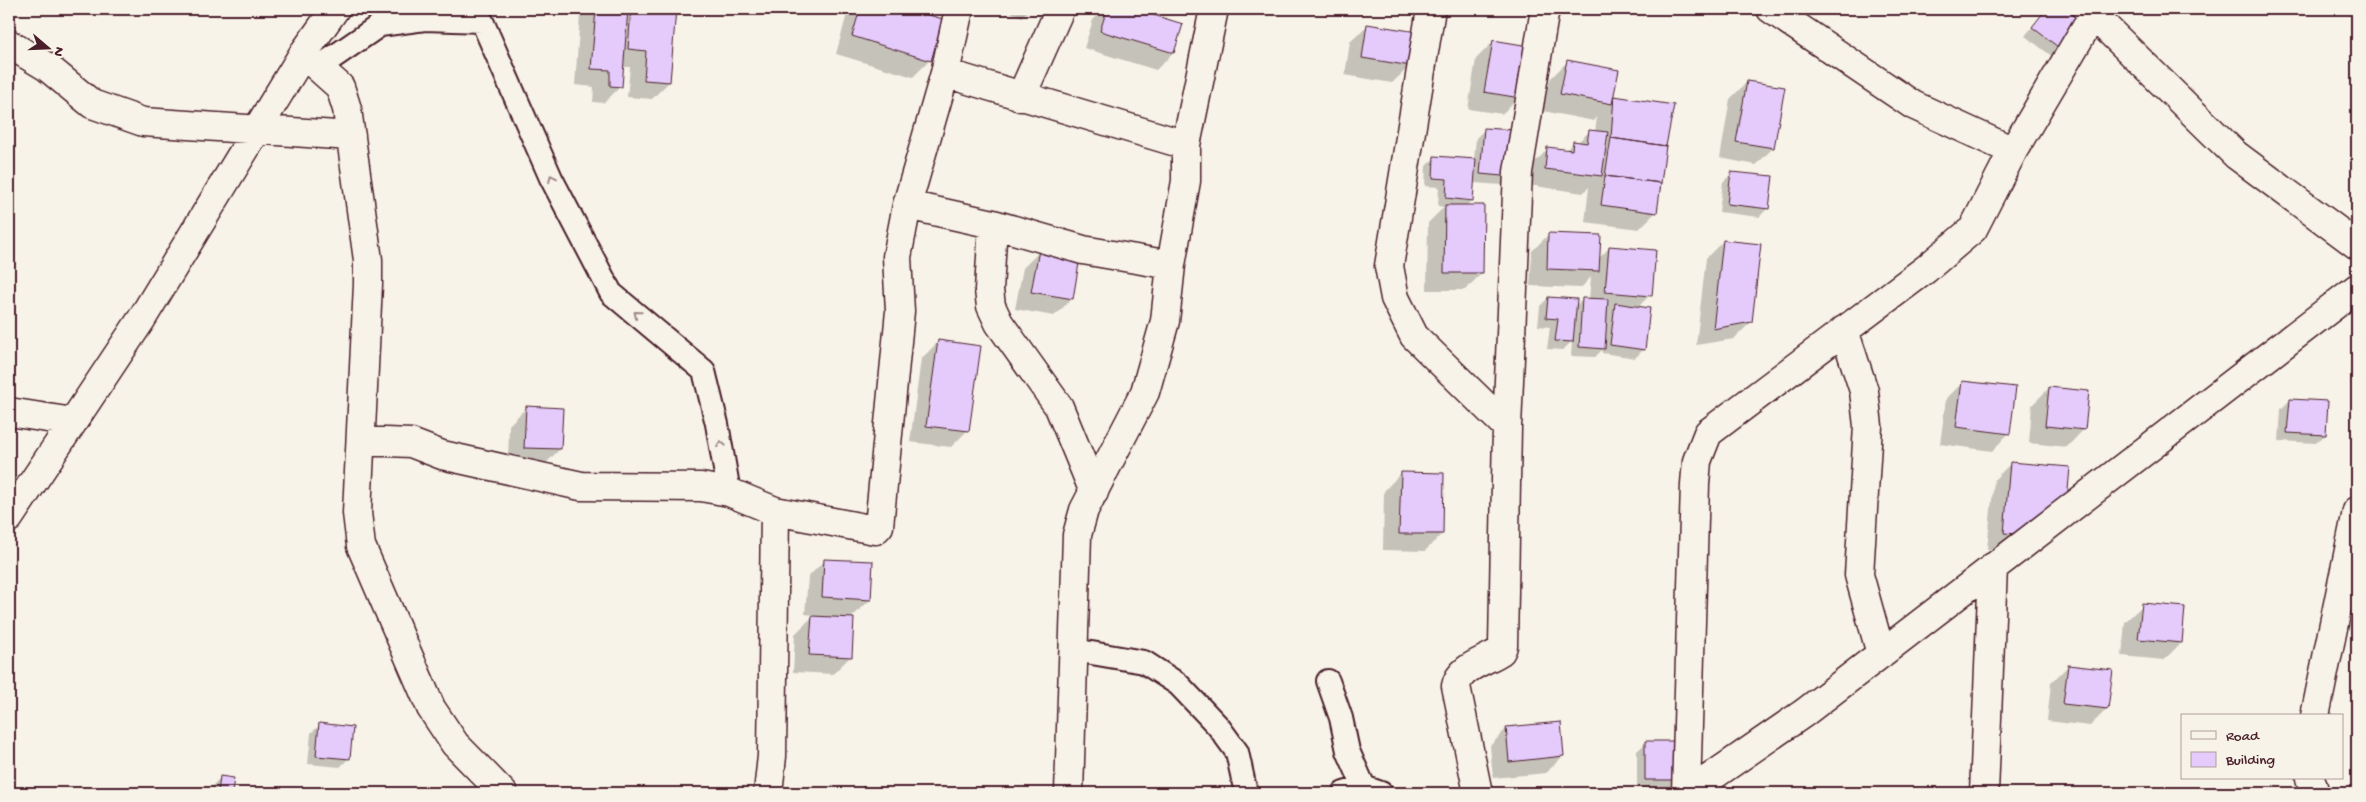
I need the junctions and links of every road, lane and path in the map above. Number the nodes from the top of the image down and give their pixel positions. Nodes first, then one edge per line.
1 (335, 9) edge
2 (959, 9) edge
3 (1060, 9) edge
4 (1214, 9) edge
5 (1431, 9) edge
6 (1545, 9) edge
7 (1771, 9) edge
8 (2090, 12) edge
9 (1804, 19) edge
10 (9, 44) edge
11 (311, 60) junction
12 (945, 73) junction
13 (1021, 97) junction
14 (257, 130) junction
15 (351, 136) junction
16 (1186, 145) junction
17 (2014, 152) junction
18 (907, 204) junction
19 (993, 224) junction
20 (2357, 245) edge
21 (1171, 265) junction
22 (2357, 288) edge
23 (1844, 330) junction
24 (9, 412) edge
25 (73, 422) junction
26 (1507, 426) junction
27 (361, 441) junction
28 (729, 492) junction
29 (1094, 492) junction
30 (775, 511) junction
31 (2357, 511) edge
32 (9, 518) edge
33 (2353, 558) edge
34 (1993, 567) junction
35 (1074, 650) junction
36 (1880, 654) junction
37 (1328, 681) dead end
38 (2315, 714) edge
39 (2311, 780) edge
40 (1363, 791) edge
41 (503, 793) edge
42 (768, 793) edge
43 (1069, 793) edge
44 (1246, 793) edge
45 (1478, 793) edge
46 (1687, 793) edge
47 (1984, 793) edge
48 (2315, 793) edge

1 - 11 street
2 - 12 street
3 - 13 street
4 - 16 street
5 - 26 street
6 - 26 street
7 - 9 street
8 - 17 street
8 - 20 street
9 - 17 street
10 - 14 street
11 - 14 street
11 - 15 street
28 -> 11 lane
12 - 13 street
12 - 18 street
13 - 16 street
14 - 15 street
14 - 25 street
15 - 27 street
16 - 21 street
17 - 23 street
18 - 19 street
18 - 30 street
19 - 21 street
19 - 29 street
21 - 29 street
22 - 34 street
23 - 36 street
23 - 46 street
24 - 25 street
25 - 32 street
26 - 45 street
27 - 28 street
27 - 41 street
28 - 30 street
29 - 35 street
30 - 42 street
31 - 33 street
33 - 38 street
34 - 36 street
34 - 47 street
35 - 43 street
35 - 44 lane
36 - 46 street
37 - 40 lane
39 - 48 street

